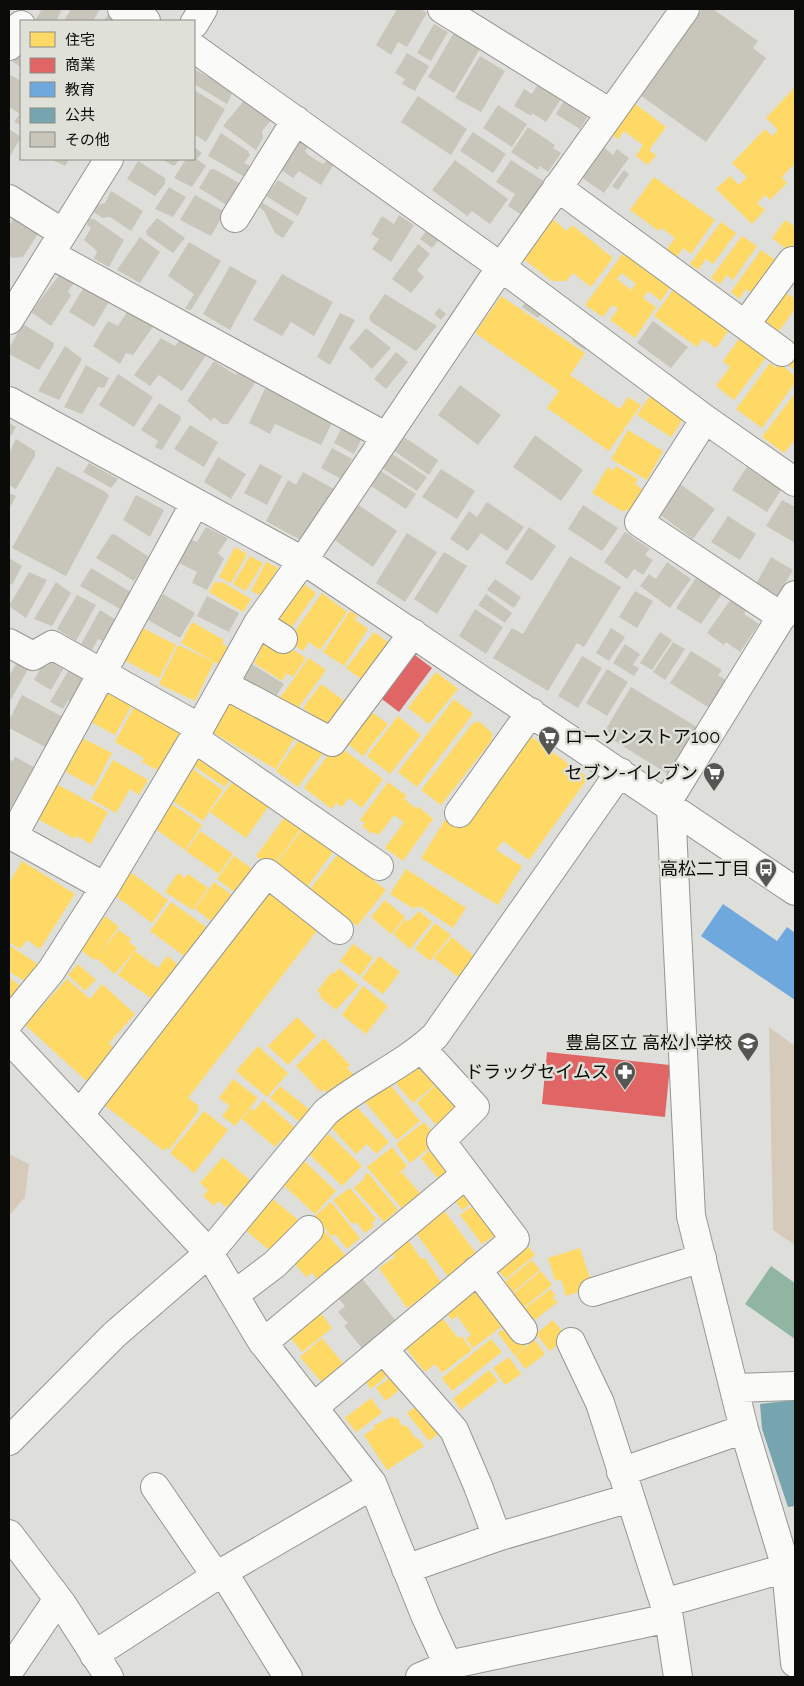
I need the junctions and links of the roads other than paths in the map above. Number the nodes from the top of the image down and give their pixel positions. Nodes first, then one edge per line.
1 (31, 9) edge
2 (122, 9) edge
3 (203, 9) edge
4 (442, 9) edge
5 (685, 9) edge
6 (24, 20) edge
7 (144, 20) edge
8 (195, 22) edge
9 (20, 27) edge
10 (9, 46) edge
11 (195, 49) edge
12 (610, 113) junction
13 (296, 120) junction
14 (108, 160) edge
15 (557, 187) junction
16 (9, 199) edge
17 (235, 218) dead end
18 (56, 243) junction
19 (792, 261) dead end
20 (501, 267) junction
21 (9, 320) edge
22 (745, 325) junction
23 (782, 352) dead end
24 (9, 401) edge
25 (705, 419) junction
26 (385, 436) junction
27 (795, 482) edge
28 (194, 503) junction
29 (302, 562) junction
30 (788, 606) edge
31 (258, 623) junction
32 (413, 634) junction
33 (282, 639) dead end
34 (9, 643) edge
35 (101, 673) junction
36 (225, 685) junction
37 (531, 712) junction
38 (197, 733) junction
39 (620, 772) junction
40 (668, 805) junction
41 (459, 812) dead end
42 (11, 835) edge
43 (379, 866) dead end
44 (105, 887) junction
45 (795, 891) edge
46 (339, 930) dead end
47 (9, 1022) edge
48 (9, 1038) edge
49 (422, 1048) junction
50 (80, 1114) junction
51 (466, 1174) junction
52 (308, 1230) dead end
53 (209, 1253) junction
54 (702, 1258) junction
55 (477, 1270) junction
56 (593, 1292) dead end
57 (234, 1295) junction
58 (523, 1330) dead end
59 (571, 1342) dead end
60 (263, 1343) junction
61 (383, 1349) junction
62 (795, 1386) edge
63 (735, 1388) junction
64 (314, 1407) junction
65 (744, 1429) junction
66 (9, 1441) edge
67 (621, 1472) junction
68 (373, 1485) junction
69 (155, 1487) dead end
70 (630, 1498) junction
71 (9, 1534) edge
72 (497, 1537) junction
73 (786, 1568) junction
74 (406, 1569) junction
75 (219, 1574) junction
76 (58, 1599) junction
77 (667, 1610) junction
78 (94, 1654) junction
79 (795, 1663) edge
80 (9, 1671) edge
81 (448, 1671) edge
82 (109, 1677) edge
83 (288, 1677) edge
84 (420, 1677) edge
85 (678, 1677) edge

1 - 6 street
2 - 7 street
3 - 8 street
4 - 12 street
5 - 12 street
9 - 10 street
11 - 13 street
12 - 15 street
13 - 17 street
13 - 20 street
14 - 18 street
15 - 20 street
15 - 22 street
16 - 18 street
18 - 21 street
18 - 26 street
19 - 22 street
20 - 25 street
20 - 26 street
22 - 23 street
24 - 28 street
25 - 27 street
25 - 30 street
26 - 29 street
28 - 29 street
28 - 35 street
29 - 31 street
29 - 32 street
30 - 40 street
31 - 33 street
31 - 36 street
32 - 36 street
32 - 37 street
34 - 35 street
35 - 38 street
35 - 42 street
36 - 38 street
37 - 39 street
37 - 41 street
38 - 43 street
38 - 44 street
39 - 40 street
39 - 49 street
40 - 45 street
40 - 54 street
42 - 44 street
44 - 47 street
46 - 50 street
48 - 50 street
49 - 51 street
49 - 53 street
50 - 53 street
51 - 55 street
51 - 60 street
52 - 57 street
53 - 57 street
53 - 66 street
54 - 56 street
54 - 63 street
55 - 58 street
55 - 61 street
57 - 60 street
59 - 67 street
60 - 64 street
61 - 64 street
61 - 72 street
62 - 63 street
63 - 65 street
64 - 68 street
65 - 67 street
65 - 73 street
67 - 70 street
68 - 74 street
68 - 75 street
69 - 75 street
70 - 72 street
70 - 77 street
71 - 76 street
72 - 74 street
73 - 77 street
73 - 79 street
74 - 81 street
75 - 78 street
75 - 83 street
76 - 78 street
76 - 80 street
77 - 81 street
77 - 85 street
78 - 82 street
81 - 84 street

